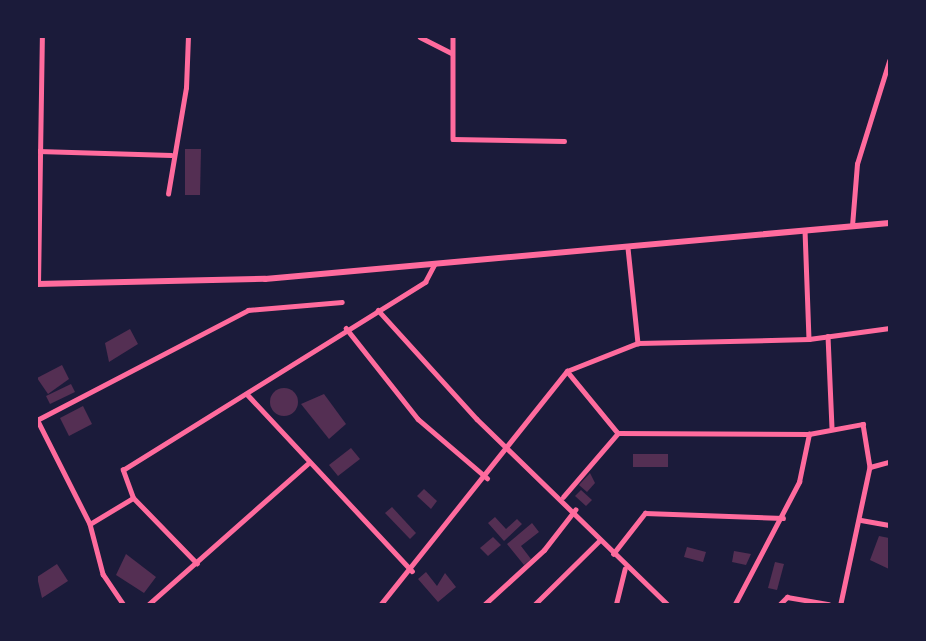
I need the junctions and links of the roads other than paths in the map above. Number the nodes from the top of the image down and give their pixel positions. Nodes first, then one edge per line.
1 (42, 37) edge
2 (187, 37) edge
3 (420, 37) edge
4 (453, 37) edge
5 (453, 54) junction
6 (889, 61) edge
7 (38, 82) edge
8 (564, 141) dead end
9 (38, 151) edge
10 (171, 155) junction
11 (168, 194) dead end
12 (889, 223) edge
13 (852, 227) junction
14 (805, 230) junction
15 (628, 248) junction
16 (434, 265) junction
17 (37, 284) edge
18 (342, 302) dead end
19 (378, 310) junction
20 (346, 328) junction
21 (889, 328) edge
22 (828, 336) junction
23 (809, 339) junction
24 (638, 343) junction
25 (567, 371) junction
26 (247, 394) junction
27 (37, 419) edge
28 (832, 427) junction
29 (618, 433) junction
30 (809, 434) junction
31 (509, 448) junction
32 (889, 462) edge
33 (307, 464) junction
34 (870, 467) junction
35 (487, 478) junction
36 (563, 497) junction
37 (133, 498) junction
38 (575, 510) junction
39 (783, 518) junction
40 (861, 520) junction
41 (90, 524) junction
42 (889, 525) edge
43 (600, 540) junction
44 (613, 554) junction
45 (197, 564) junction
46 (625, 568) junction
47 (412, 571) junction
48 (123, 604) edge
49 (149, 604) edge
50 (381, 604) edge
51 (485, 604) edge
52 (536, 604) edge
53 (617, 604) edge
54 (667, 604) edge
55 (735, 604) edge
56 (780, 604) edge
57 (828, 604) edge
58 (841, 604) edge

1 - 7 street
2 - 10 street
3 - 5 street
4 - 5 street
5 - 8 street
6 - 13 street
7 - 9 street
9 - 10 street
9 - 17 street
10 - 11 street
12 - 13 main road
13 - 14 main road
14 - 15 main road
14 - 23 street
15 - 16 main road
15 - 24 street
16 - 17 main road
16 - 19 street
18 - 27 street
19 - 20 street
19 - 31 street
20 - 26 street
20 - 35 street
21 - 22 street
22 - 23 street
22 - 28 street
23 - 24 street
24 - 25 street
25 - 29 street
25 - 31 street
26 - 33 street
26 - 37 street
27 - 41 street
28 - 30 street
28 - 34 street
29 - 30 street
29 - 36 street
30 - 39 street
31 - 35 street
31 - 36 street
32 - 34 street
33 - 45 street
33 - 47 street
34 - 40 street
35 - 47 street
36 - 38 street
37 - 41 street
37 - 45 street
38 - 43 street
38 - 51 street
39 - 44 street
39 - 55 street
40 - 42 street
40 - 58 street
41 - 48 street
43 - 44 street
43 - 52 street
44 - 46 street
45 - 49 street
46 - 53 street
46 - 54 street
47 - 50 street
56 - 57 street

